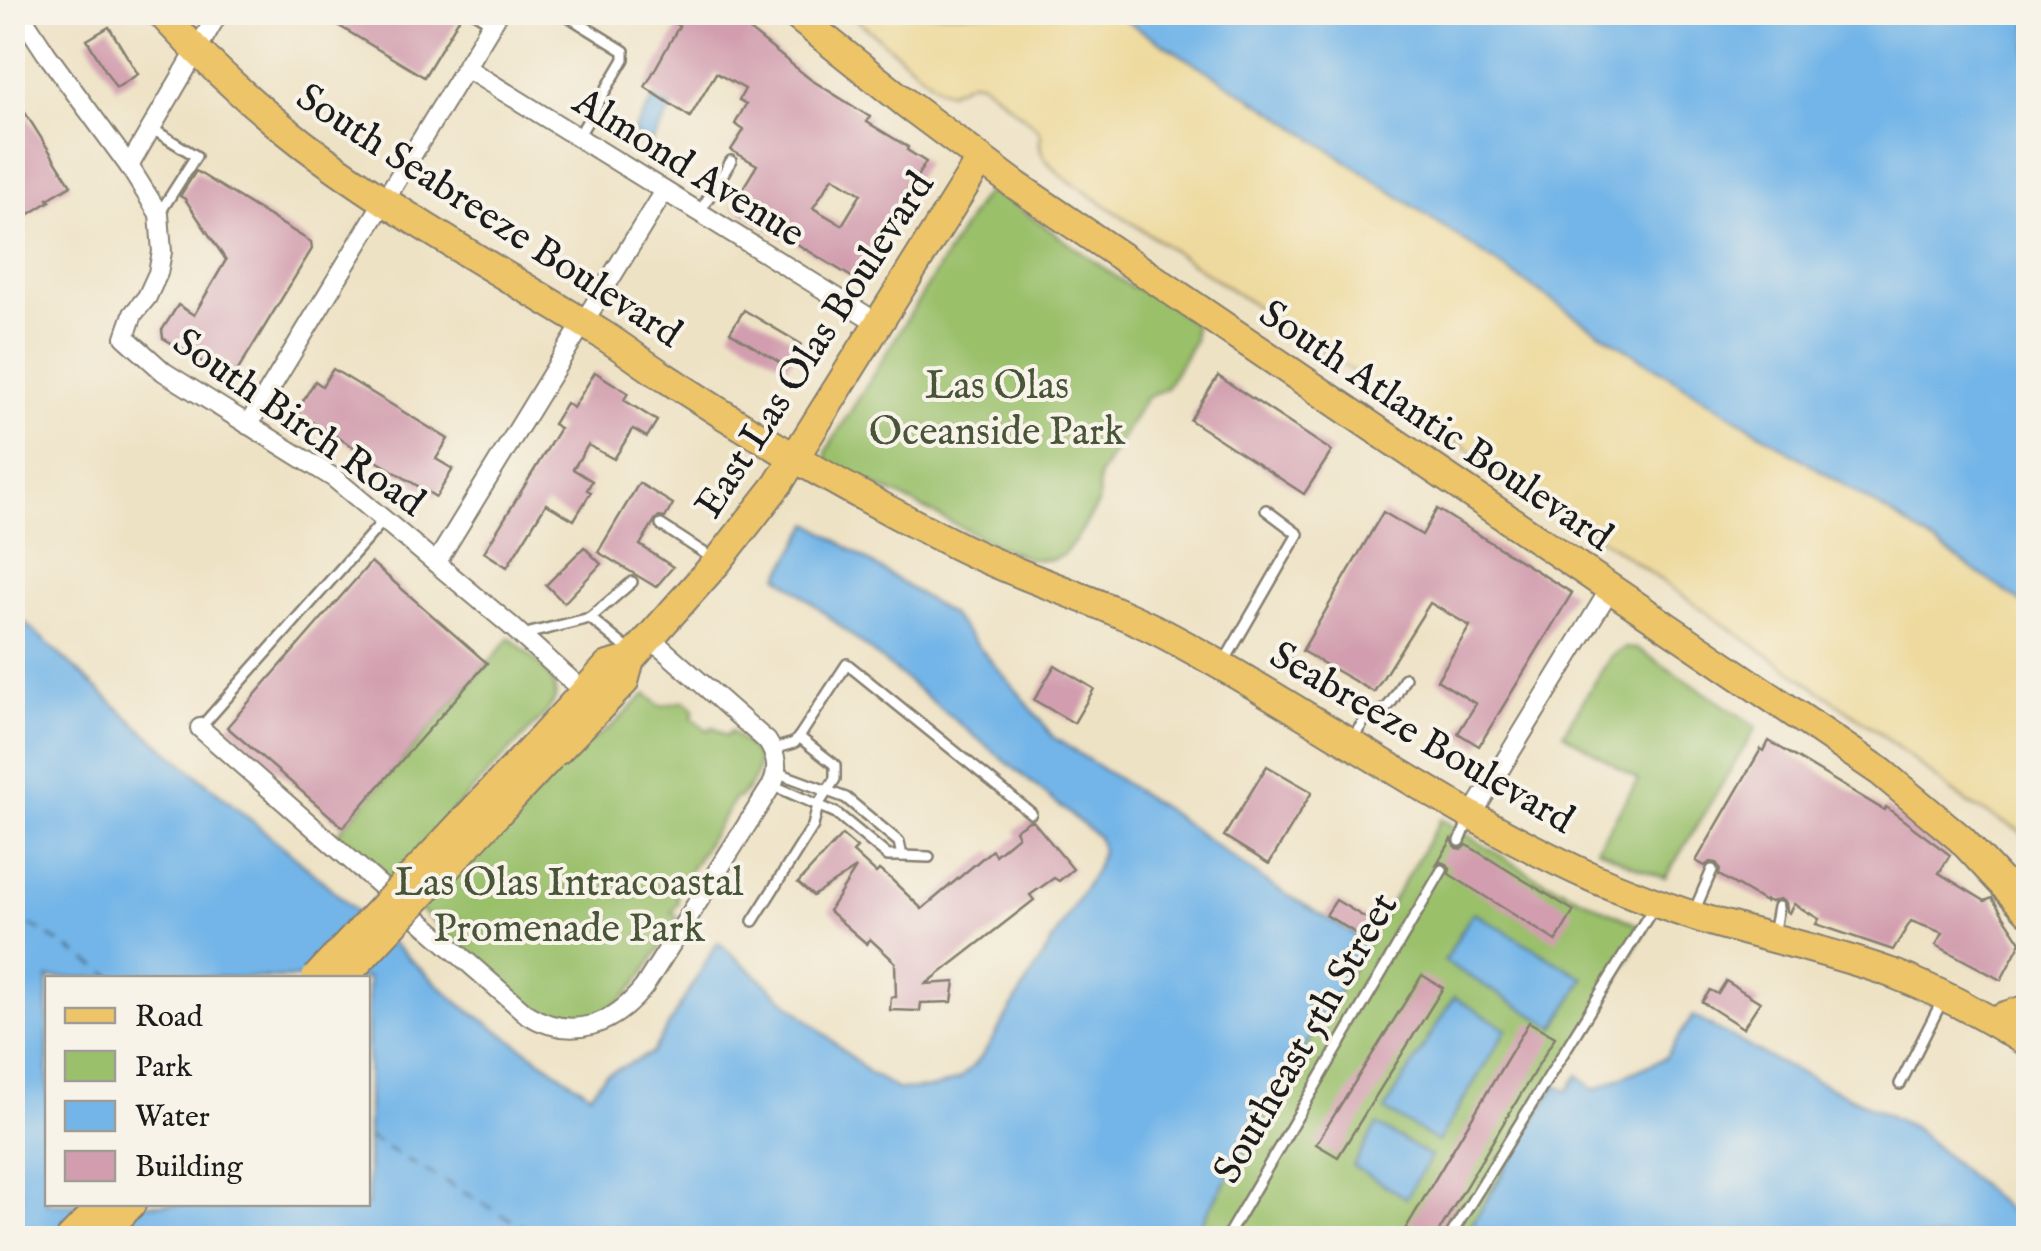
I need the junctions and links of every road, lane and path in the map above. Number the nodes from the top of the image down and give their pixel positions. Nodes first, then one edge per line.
1 (20, 12) edge
2 (160, 12) edge
3 (220, 12) edge
4 (474, 12) edge
5 (561, 12) edge
6 (792, 12) edge
7 (496, 18) edge
8 (196, 51) junction
9 (466, 68) junction
10 (150, 128) junction
11 (578, 138) junction
12 (981, 159) junction
13 (731, 161) dead end
14 (129, 166) junction
15 (664, 191) junction
16 (384, 200) junction
17 (699, 213) junction
18 (159, 214) junction
19 (583, 323) junction
20 (878, 323) junction
21 (248, 425) junction
22 (794, 457) junction
23 (1266, 510) dead end
24 (384, 520) junction
25 (661, 525) dead end
26 (718, 561) junction
27 (436, 563) junction
28 (632, 582) dead end
29 (1610, 589) junction
30 (590, 618) junction
31 (522, 635) junction
32 (639, 651) junction
33 (1282, 663) dead end
34 (1222, 666) junction
35 (1405, 678) dead end
36 (1318, 681) dead end
37 (584, 692) junction
38 (1342, 695) dead end
39 (1370, 712) junction
40 (200, 728) joint
41 (800, 737) junction
42 (1350, 742) junction
43 (551, 743) junction
44 (772, 749) junction
45 (774, 779) junction
46 (827, 792) junction
47 (818, 805) junction
48 (1031, 813) dead end
49 (1472, 815) junction
50 (1460, 841) dead end
51 (902, 856) junction
52 (929, 858) dead end
53 (1442, 870) dead end
54 (1712, 870) dead end
55 (1656, 902) junction
56 (1778, 907) dead end
57 (2028, 911) edge
58 (1692, 916) junction
59 (752, 921) dead end
60 (1773, 938) junction
61 (318, 976) edge
62 (345, 976) edge
63 (1944, 997) junction
64 (2011, 1014) edge
65 (2028, 1043) edge
66 (1900, 1084) dead end
67 (102, 1206) edge
68 (130, 1206) edge
69 (71, 1238) edge
70 (99, 1238) edge
71 (1226, 1238) edge
72 (1449, 1238) edge

1 - 14 street
2 - 8 main road, South Seabreeze Boulevard
3 - 8 street
4 - 7 lane
5 - 11 lane
6 - 12 main road, South Atlantic Boulevard
7 - 9 street
8 - 10 street
8 - 16 main road, South Seabreeze Boulevard
9 - 11 street, Almond Avenue
9 - 16 street
10 - 14 street
10 - 18 lane
11 - 15 street, Almond Avenue
12 - 20 main road, East Las Olas Boulevard
12 - 29 main road, South Atlantic Boulevard
13 - 17 lane
14 - 18 street
15 - 17 street, Almond Avenue
15 - 19 street
16 - 19 main road, South Seabreeze Boulevard
16 - 21 street
17 - 20 street, Almond Avenue
18 - 21 street, South Birch Road
19 - 22 main road, South Seabreeze Boulevard
19 - 27 street
20 - 22 main road, East Las Olas Boulevard
21 - 24 street, South Birch Road
22 - 26 main road, East Las Olas Boulevard
22 - 34 main road, Seabreeze Boulevard
23 - 34 lane
24 - 27 street, South Birch Road
24 - 40 lane
25 - 26 lane
26 - 32 main road, East Las Olas Boulevard
27 - 31 street, South Birch Road
28 - 30 lane
29 - 49 street
29 - 57 main road, South Atlantic Boulevard
30 - 31 lane
30 - 32 lane
31 - 37 street, South Birch Road
32 - 37 main road, East Las Olas Boulevard
32 - 43 main road, East Las Olas Boulevard
32 - 44 street
33 - 36 lane
34 - 42 main road, Seabreeze Boulevard
35 - 39 lane
37 - 43 main road, East Las Olas Boulevard
38 - 39 lane
39 - 42 lane
40 - 45 street
41 - 44 lane
41 - 46 lane
41 - 48 lane
42 - 49 main road, Seabreeze Boulevard
43 - 61 main road, East Las Olas Boulevard, bridge
43 - 62 main road, East Las Olas Boulevard, bridge
44 - 45 street
45 - 46 lane
45 - 47 lane
46 - 47 lane
46 - 51 lane
47 - 51 lane
47 - 59 lane
49 - 50 lane
49 - 55 main road, Seabreeze Boulevard
51 - 52 lane
53 - 71 lane, Southeast 5th Street
54 - 58 lane
55 - 58 main road, Seabreeze Boulevard
55 - 72 lane
56 - 60 lane
58 - 60 main road, Seabreeze Boulevard
60 - 63 main road, Seabreeze Boulevard
63 - 64 main road, Seabreeze Boulevard
63 - 66 lane
64 - 65 main road, Seabreeze Boulevard
67 - 69 main road
68 - 70 main road

